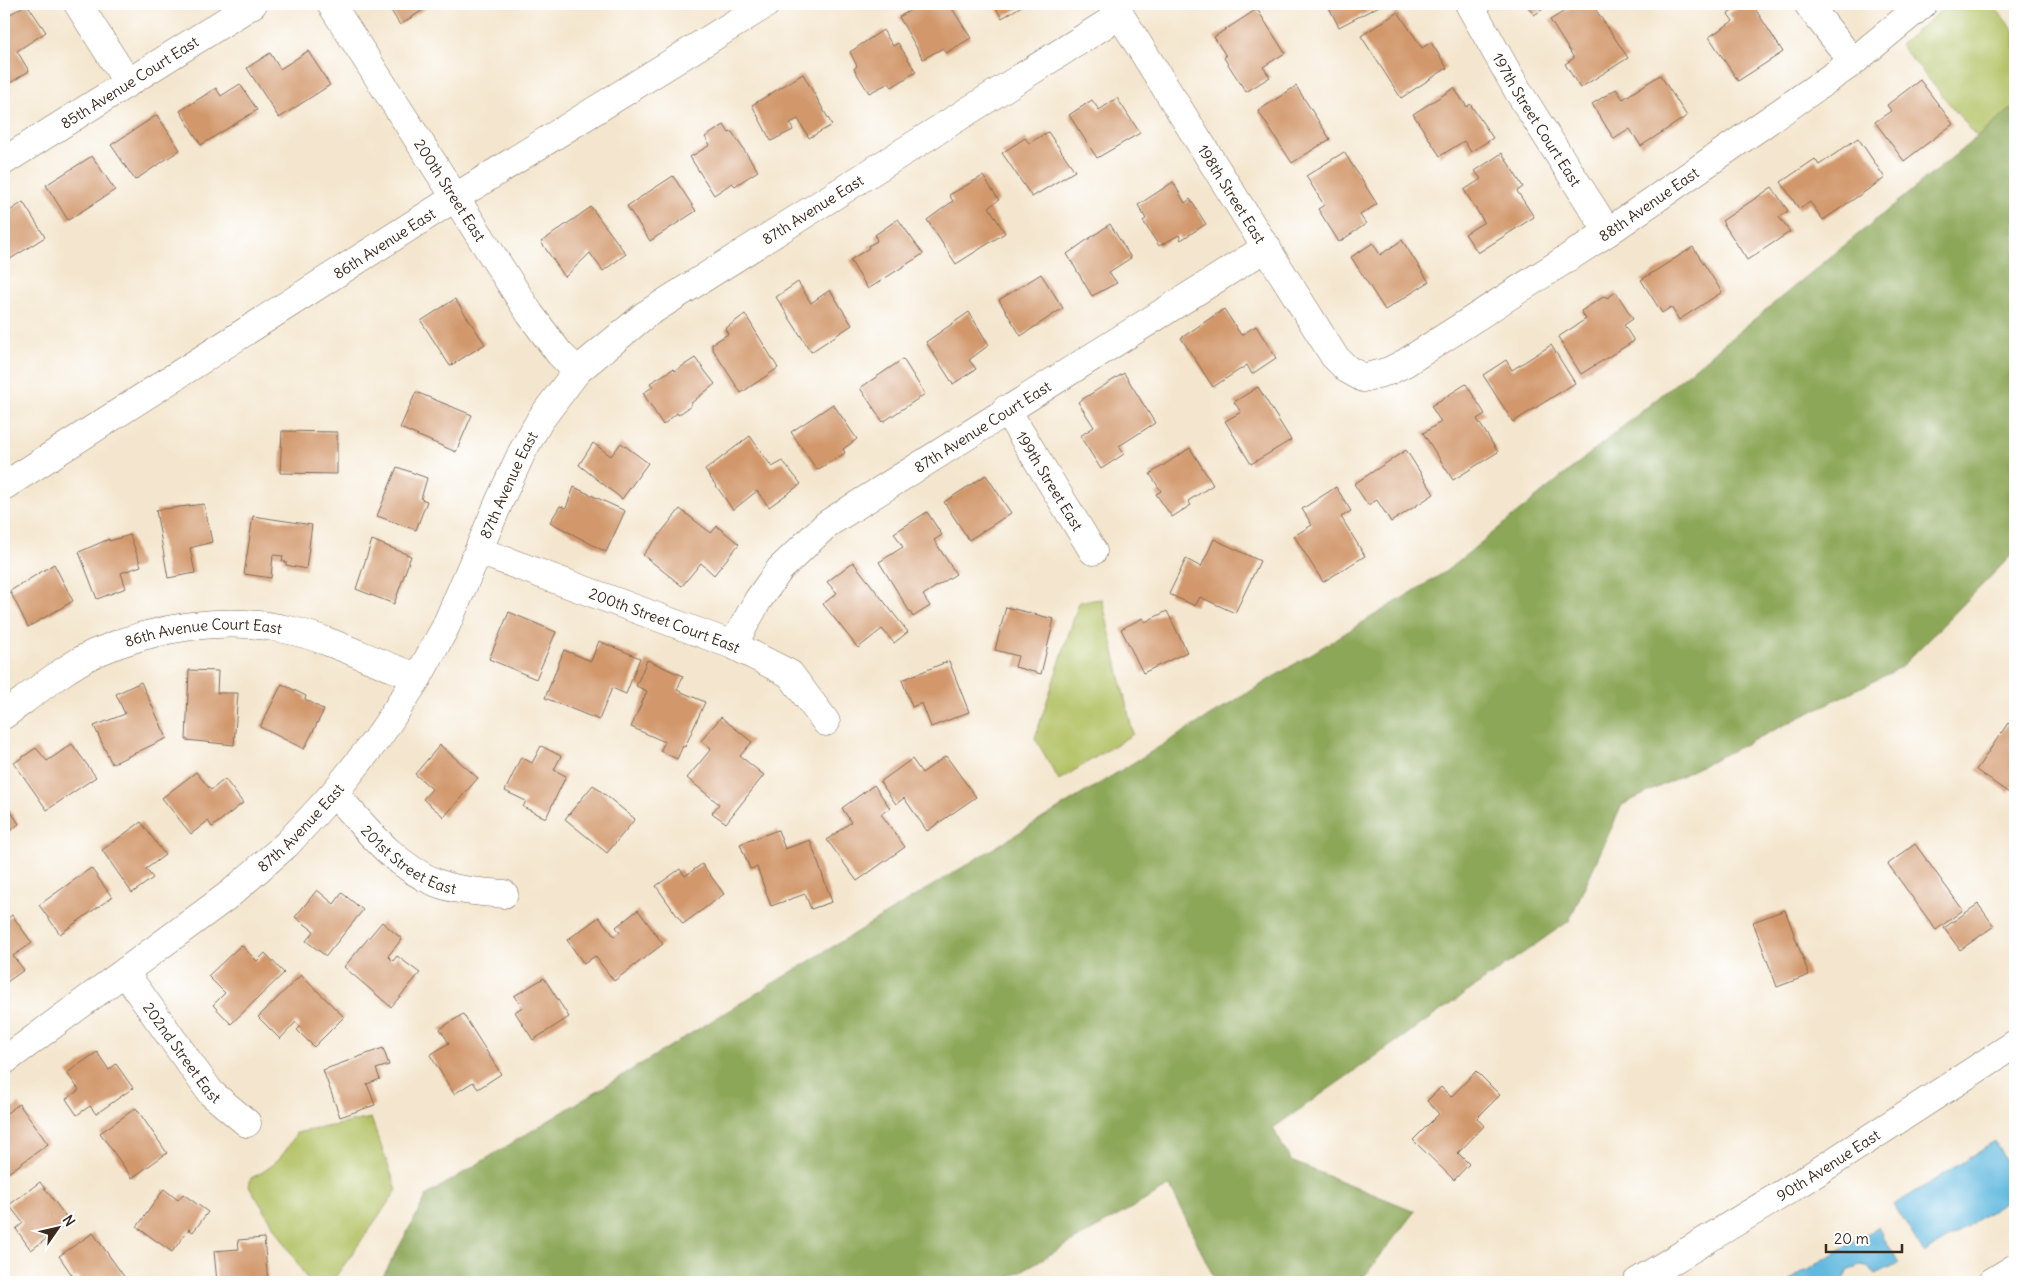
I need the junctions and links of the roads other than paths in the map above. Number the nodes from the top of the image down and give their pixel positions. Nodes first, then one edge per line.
1 (78, 4) edge
2 (253, 4) edge
3 (330, 4) edge
4 (766, 4) edge
5 (1469, 4) edge
6 (1808, 4) edge
7 (1923, 4) edge
8 (1117, 9) edge
9 (1853, 62) junction
10 (128, 83) junction
11 (4, 161) edge
12 (456, 197) junction
13 (1608, 232) junction
14 (1267, 247) junction
15 (577, 371) junction
16 (1358, 375) joint
17 (1006, 410) junction
18 (4, 486) edge
19 (479, 551) junction
20 (1093, 551) dead end
21 (733, 646) junction
22 (418, 677) junction
23 (4, 715) edge
24 (826, 722) dead end
25 (334, 793) junction
26 (504, 894) dead end
27 (125, 973) junction
28 (2015, 1044) edge
29 (4, 1061) edge
30 (247, 1123) dead end
31 (2015, 1268) edge
32 (1637, 1282) edge
33 (1992, 1282) edge

1 - 10 street
2 - 10 street, 85th Avenue Court East
3 - 12 street, 200th Street East
4 - 12 street, 86th Avenue East
5 - 13 street, 197th Street Court East
6 - 9 street
7 - 9 street, 88th Avenue East
8 - 14 street, 198th Street East
8 - 15 street, 87th Avenue East
9 - 13 street, 88th Avenue East
10 - 11 street, 85th Avenue Court East
12 - 15 street, 200th Street East
12 - 18 street, 86th Avenue East
13 - 16 street, 88th Avenue East
14 - 16 street, 198th Street East
14 - 17 street, 87th Avenue Court East
15 - 19 street, 87th Avenue East
17 - 20 street, 199th Street East
17 - 21 street, 87th Avenue Court East
19 - 21 street, 200th Street Court East
19 - 22 street, 87th Avenue East
21 - 24 street, 200th Street Court East
22 - 23 street, 86th Avenue Court East
22 - 25 street, 87th Avenue East
25 - 26 street, 201st Street East
25 - 27 street, 87th Avenue East
27 - 29 street, 87th Avenue East
27 - 30 street, 202nd Street East
28 - 32 street, 90th Avenue East
31 - 33 street

